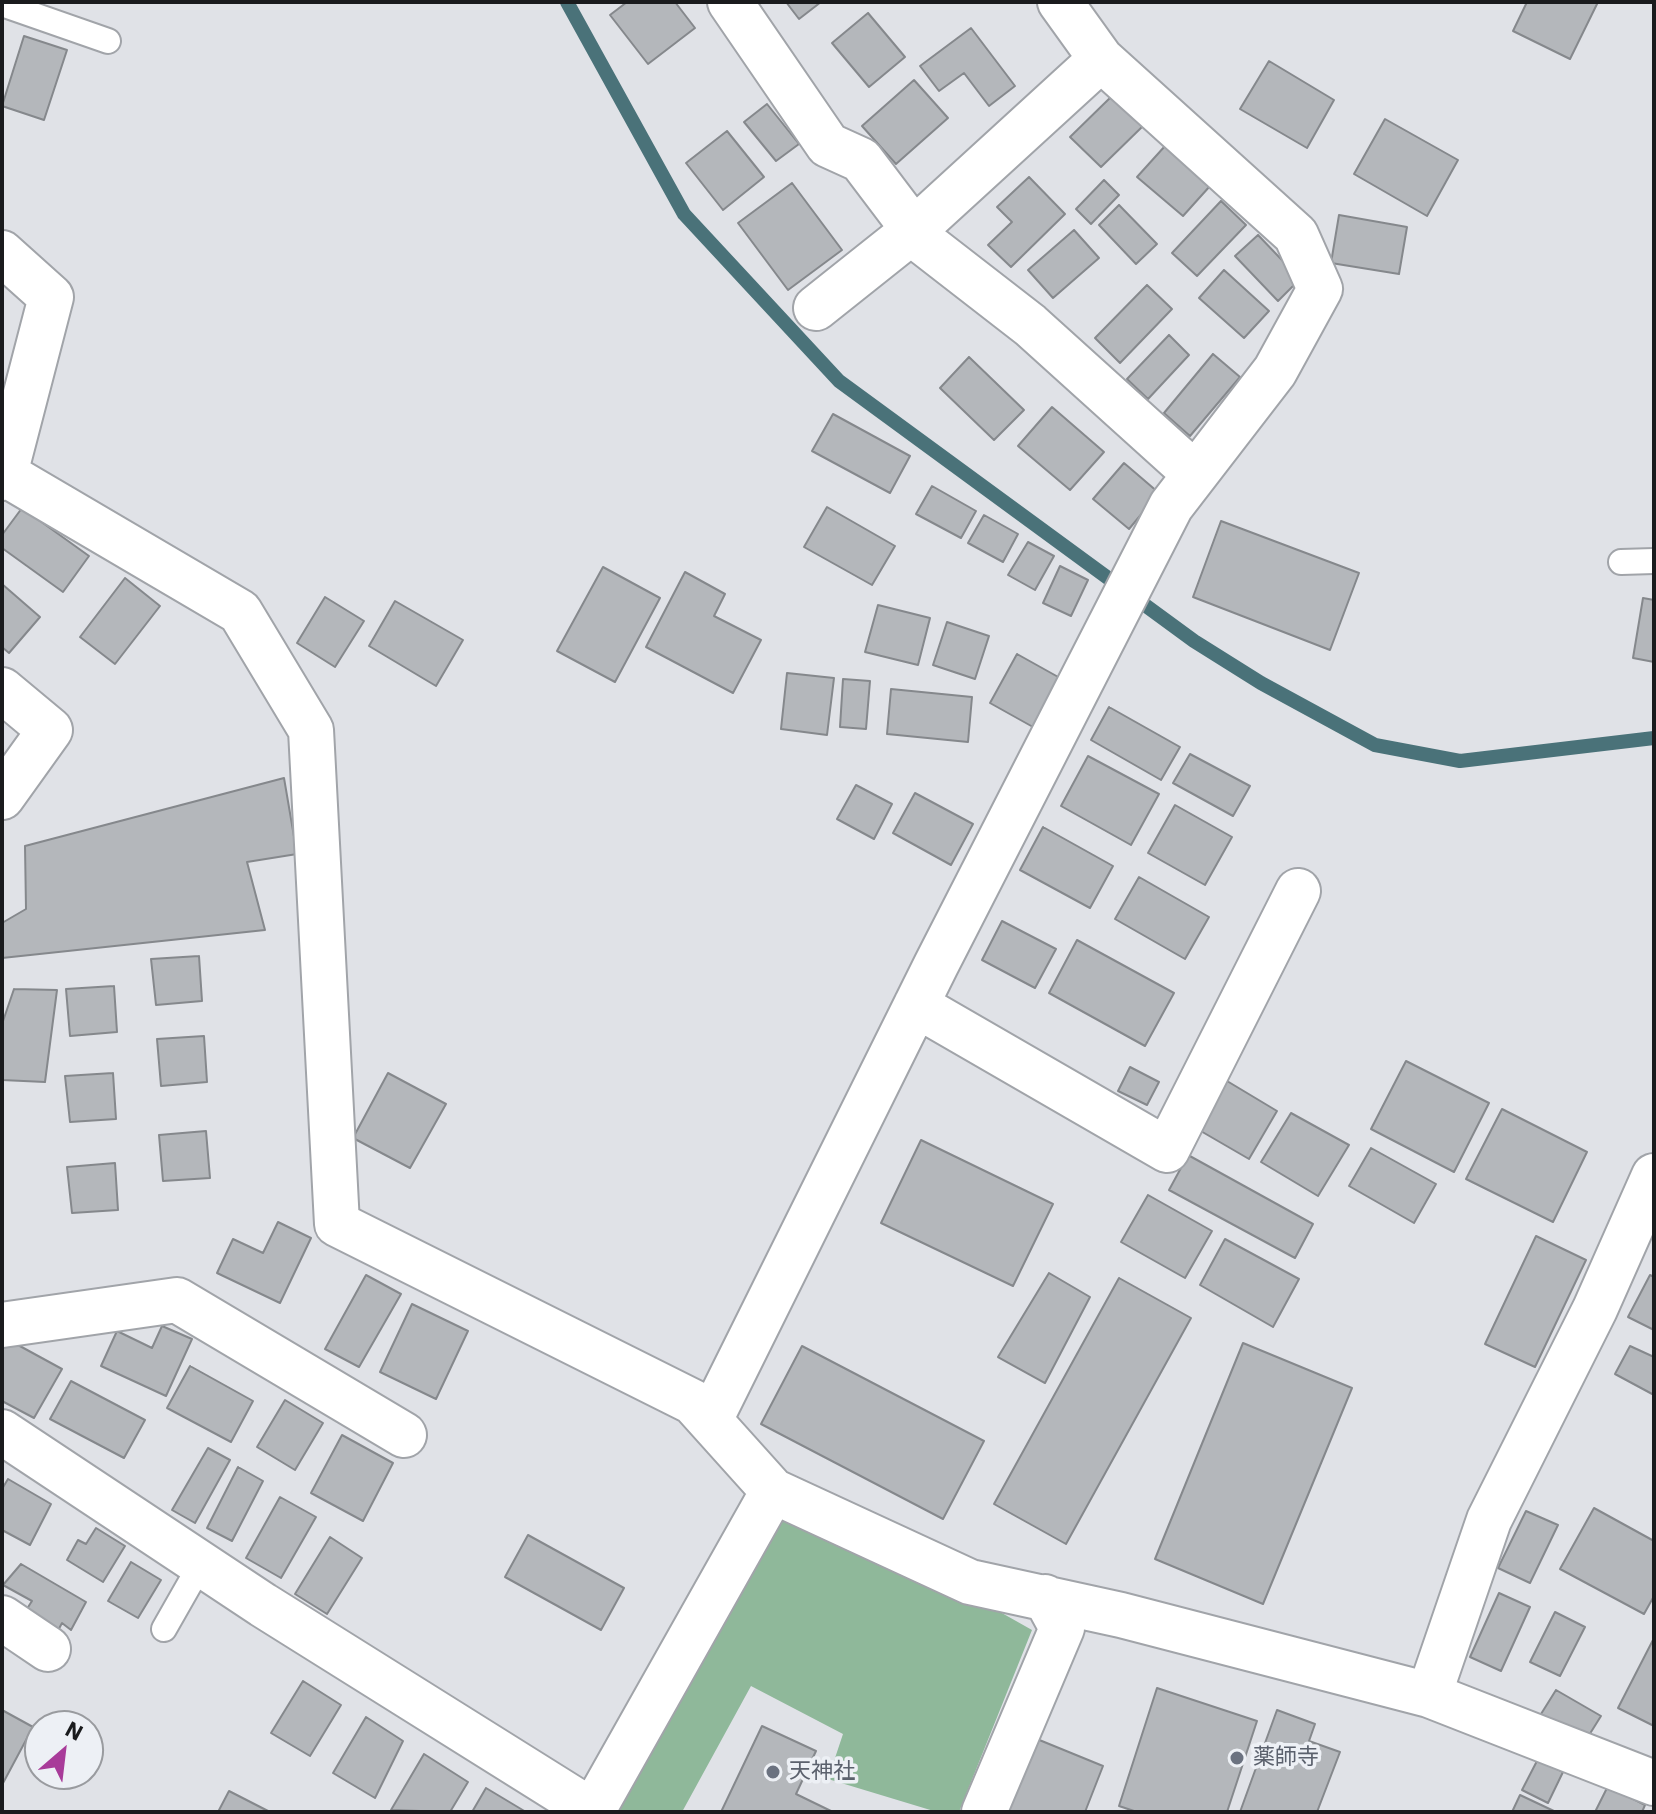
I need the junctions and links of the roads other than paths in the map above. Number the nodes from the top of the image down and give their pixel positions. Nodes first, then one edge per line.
1 (730, 2) edge
2 (1060, 2) edge
3 (2, 4) edge
4 (108, 41) dead end
5 (1101, 59) junction
6 (914, 230) junction
7 (2, 253) edge
8 (816, 308) dead end
9 (1195, 474) junction
10 (3, 476) edge
11 (1654, 561) edge
12 (1621, 562) dead end
13 (2, 690) edge
14 (2, 797) edge
15 (1298, 891) dead end
16 (916, 1005) junction
17 (1654, 1176) edge
18 (2, 1325) edge
19 (710, 1420) junction
20 (2, 1432) edge
21 (404, 1435) dead end
22 (773, 1491) junction
23 (201, 1564) junction
24 (1045, 1597) junction
25 (2, 1618) edge
26 (164, 1629) dead end
27 (48, 1649) dead end
28 (1429, 1695) junction
29 (1654, 1783) edge
30 (592, 1811) edge
31 (984, 1812) edge

1 - 6 street
2 - 5 street
3 - 4 lane
5 - 6 street
5 - 9 street
6 - 8 street
6 - 9 street
7 - 10 street
9 - 16 street
10 - 19 street
11 - 12 lane
13 - 14 street
15 - 16 street
16 - 19 street
17 - 28 street
18 - 21 street
19 - 22 street
20 - 23 street
22 - 24 street
22 - 30 street
23 - 26 lane
23 - 30 street
24 - 28 street
24 - 31 street
25 - 27 street
28 - 29 street

